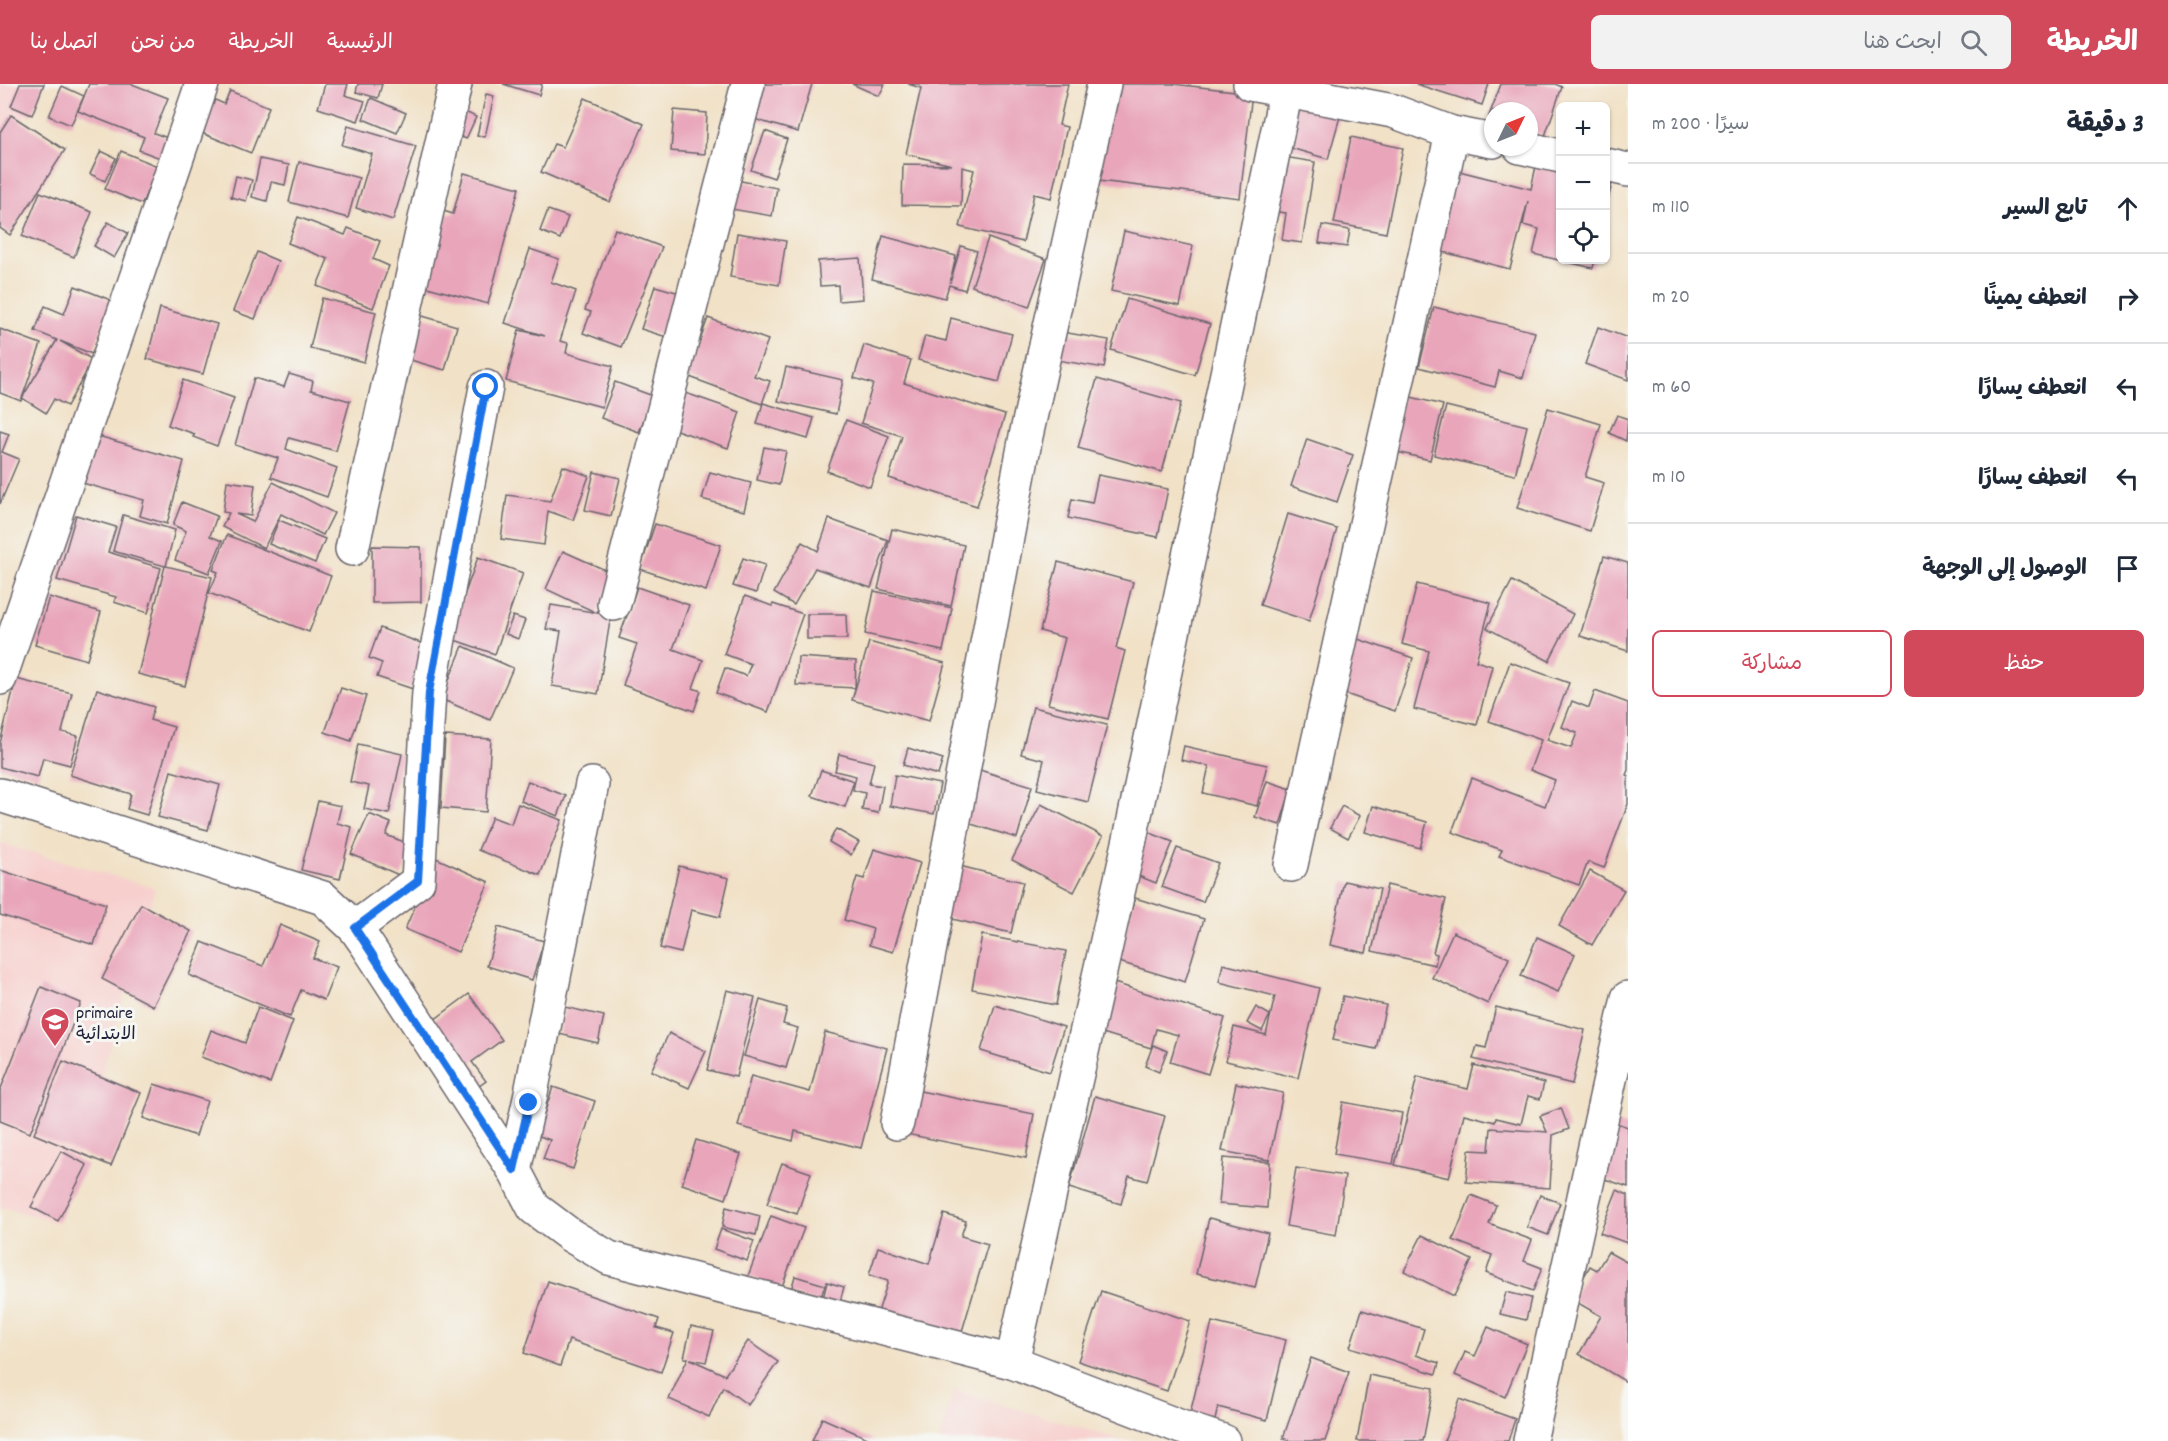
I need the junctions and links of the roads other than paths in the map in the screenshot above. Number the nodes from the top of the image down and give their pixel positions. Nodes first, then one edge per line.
1 (202, 84) edge
2 (455, 84) edge
3 (748, 84) edge
4 (1104, 84) edge
5 (1250, 84) edge
6 (1286, 91) junction
7 (1399, 97) edge
8 (1452, 133) junction
9 (1484, 139) edge
10 (1538, 151) edge
11 (1556, 155) edge
12 (1610, 166) edge
13 (1628, 170) edge
14 (486, 387) dead end
15 (352, 549) dead end
16 (614, 604) dead end
17 (0, 678) edge
18 (592, 784) dead end
19 (0, 795) edge
20 (1291, 865) dead end
21 (355, 928) junction
22 (1628, 998) edge
23 (897, 1123) dead end
24 (514, 1170) junction
25 (1012, 1362) junction
26 (1223, 1441) edge
27 (1530, 1441) edge

1 - 17 street
2 - 15 street
3 - 16 street
4 - 23 street
5 - 6 street
6 - 7 street
6 - 25 street
7 - 8 street
8 - 9 street
8 - 20 street
10 - 11 street
12 - 13 street
14 - 21 street
18 - 24 street
19 - 21 street
21 - 24 street
22 - 27 street
24 - 25 street
25 - 26 street

